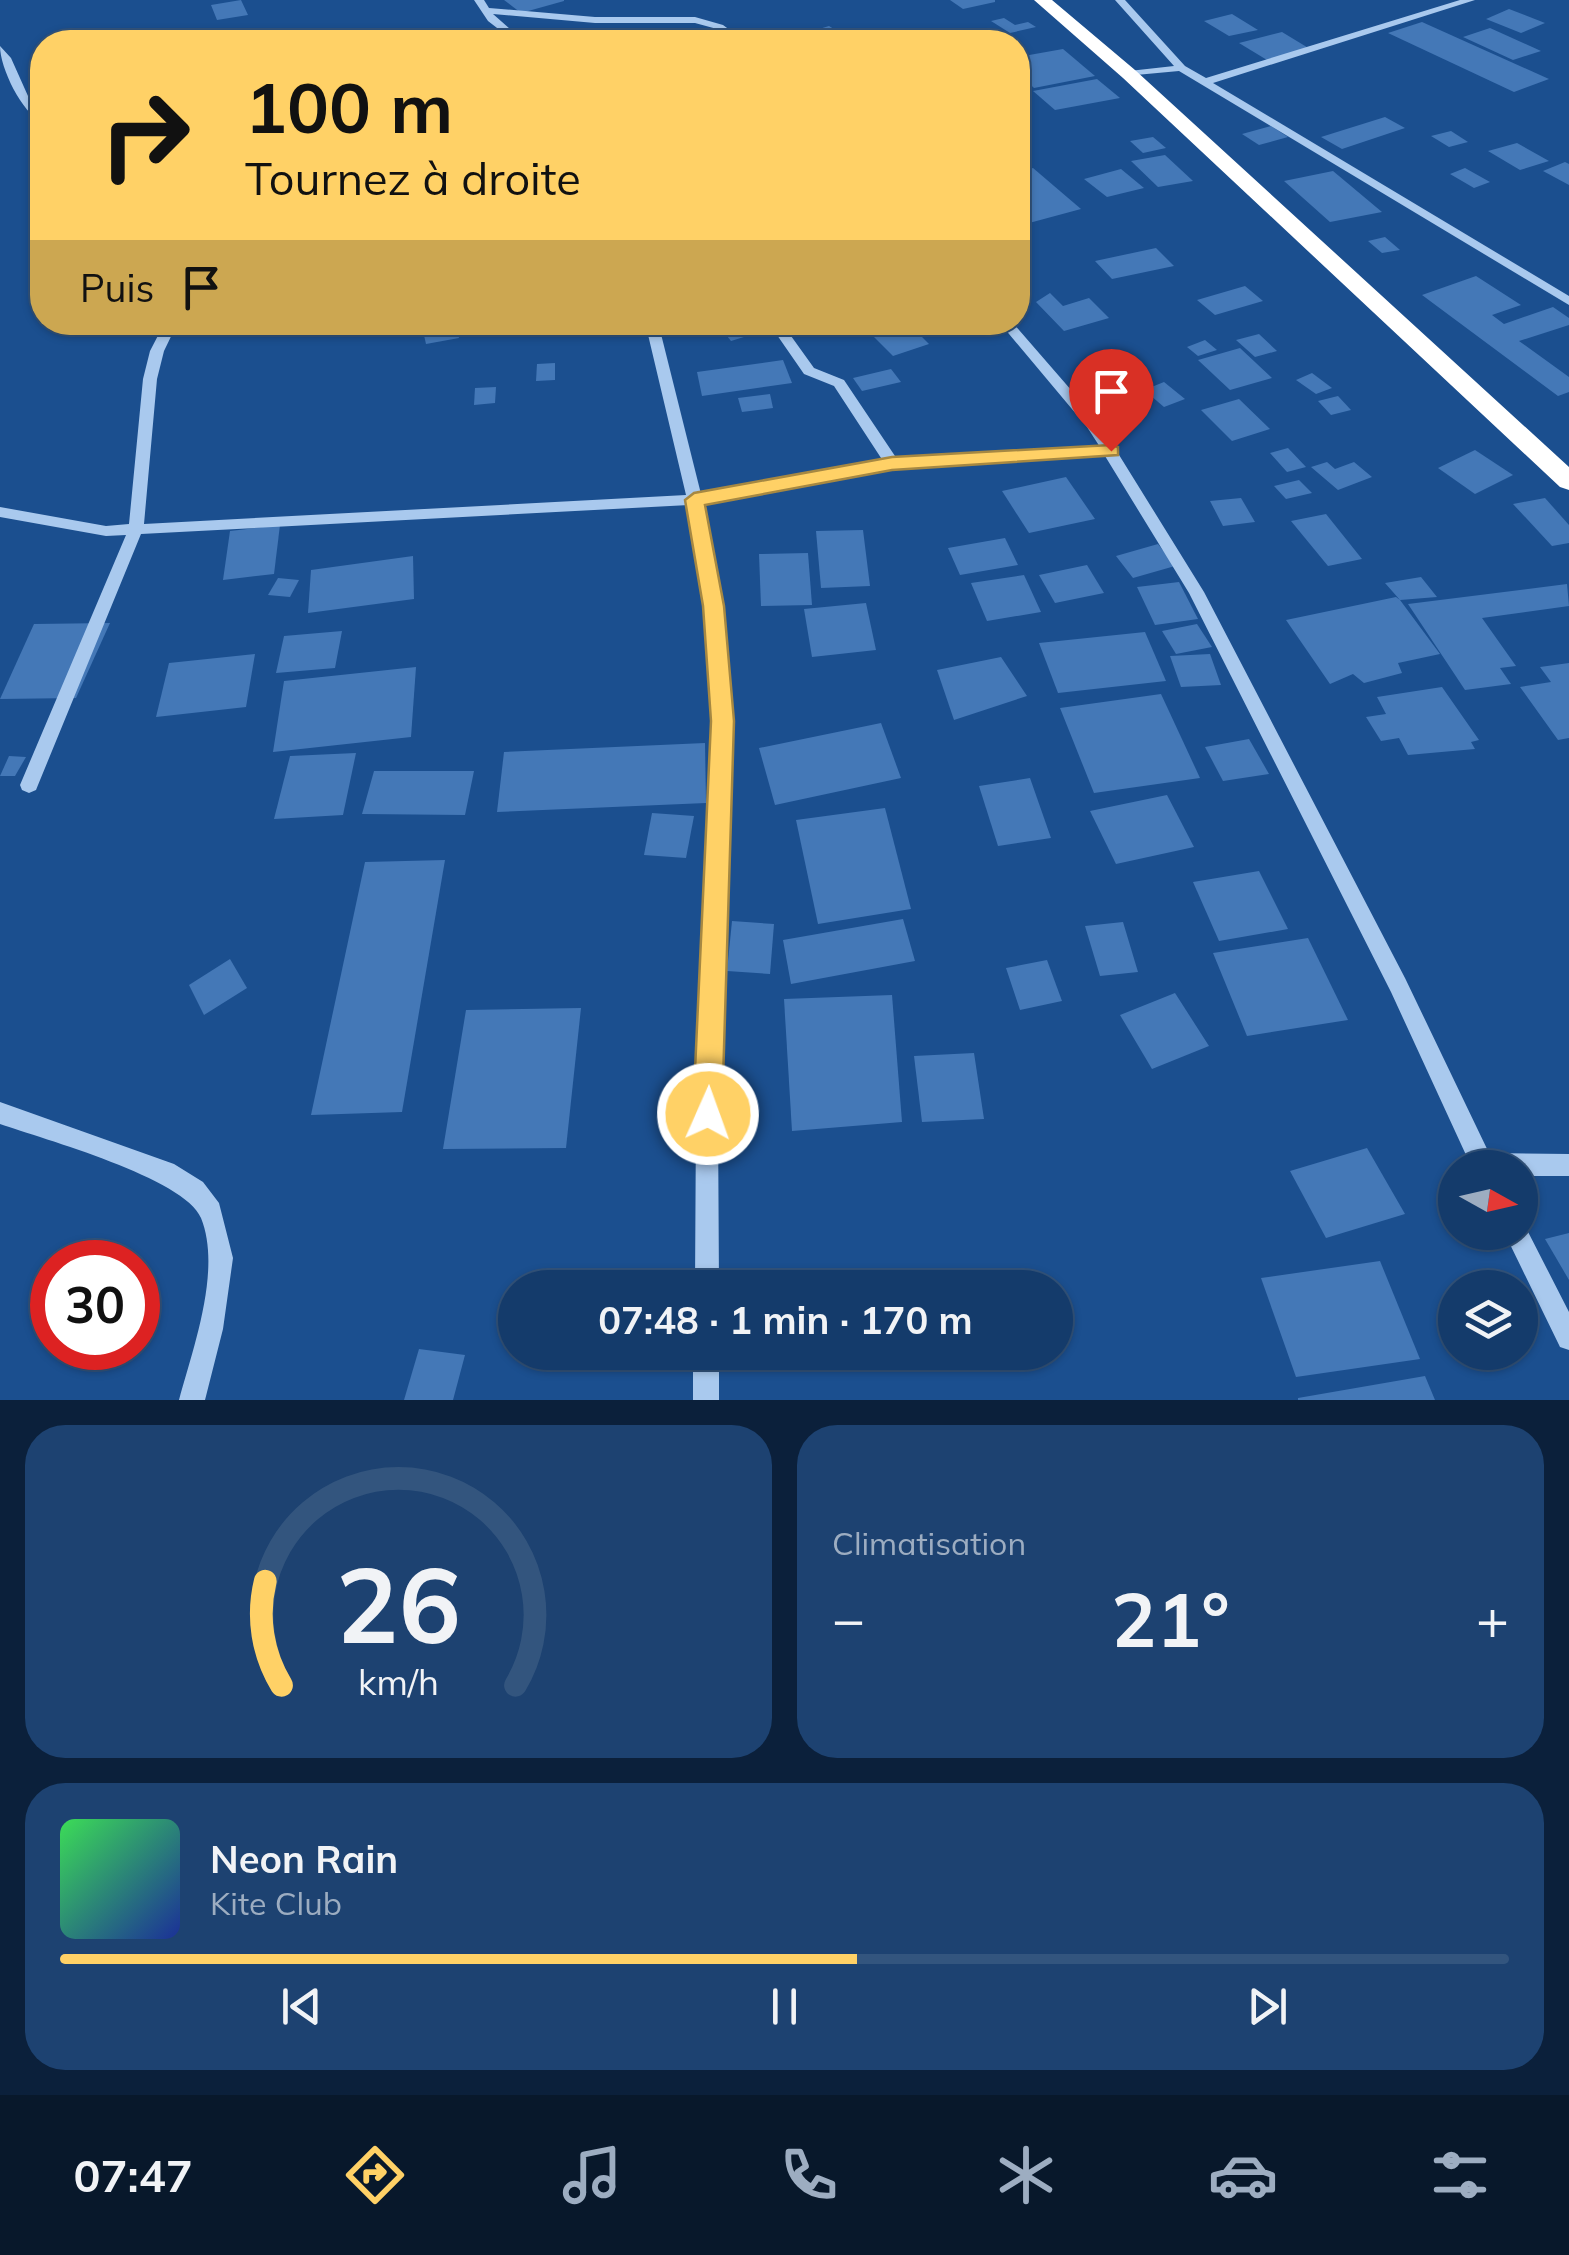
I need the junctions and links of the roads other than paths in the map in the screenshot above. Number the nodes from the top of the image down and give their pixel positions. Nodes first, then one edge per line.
1 (479, 0) edge
2 (1042, 0) edge
3 (1120, 0) edge
4 (1470, 0) edge
5 (485, 11) junction
6 (506, 30) edge
7 (724, 30) edge
8 (0, 49) edge
9 (1181, 68) junction
10 (1129, 74) junction
11 (1208, 81) junction
12 (30, 108) edge
13 (1569, 301) edge
14 (165, 335) edge
15 (654, 335) edge
16 (784, 335) edge
17 (1017, 335) edge
18 (1111, 451) junction
19 (892, 464) junction
20 (1569, 481) edge
21 (694, 500) junction
22 (0, 512) edge
23 (136, 529) junction
24 (29, 785) dead end
25 (0, 1112) edge
26 (1475, 1150) edge
27 (1538, 1165) edge
28 (1569, 1165) edge
29 (1525, 1250) edge
30 (707, 1270) edge
31 (1569, 1338) edge
32 (706, 1370) edge
33 (192, 1400) edge
34 (706, 1400) edge

1 - 5 street
2 - 10 highway
3 - 9 street
4 - 11 street
5 - 6 street
5 - 7 street
8 - 12 street
9 - 10 street
9 - 11 street
10 - 20 highway
11 - 13 street
14 - 23 street
15 - 21 street
16 - 19 street
17 - 18 street
18 - 19 street
18 - 26 street
19 - 21 street
21 - 23 street
21 - 30 street
22 - 23 street
23 - 24 street
25 - 33 street
27 - 28 street
29 - 31 street
32 - 34 street

